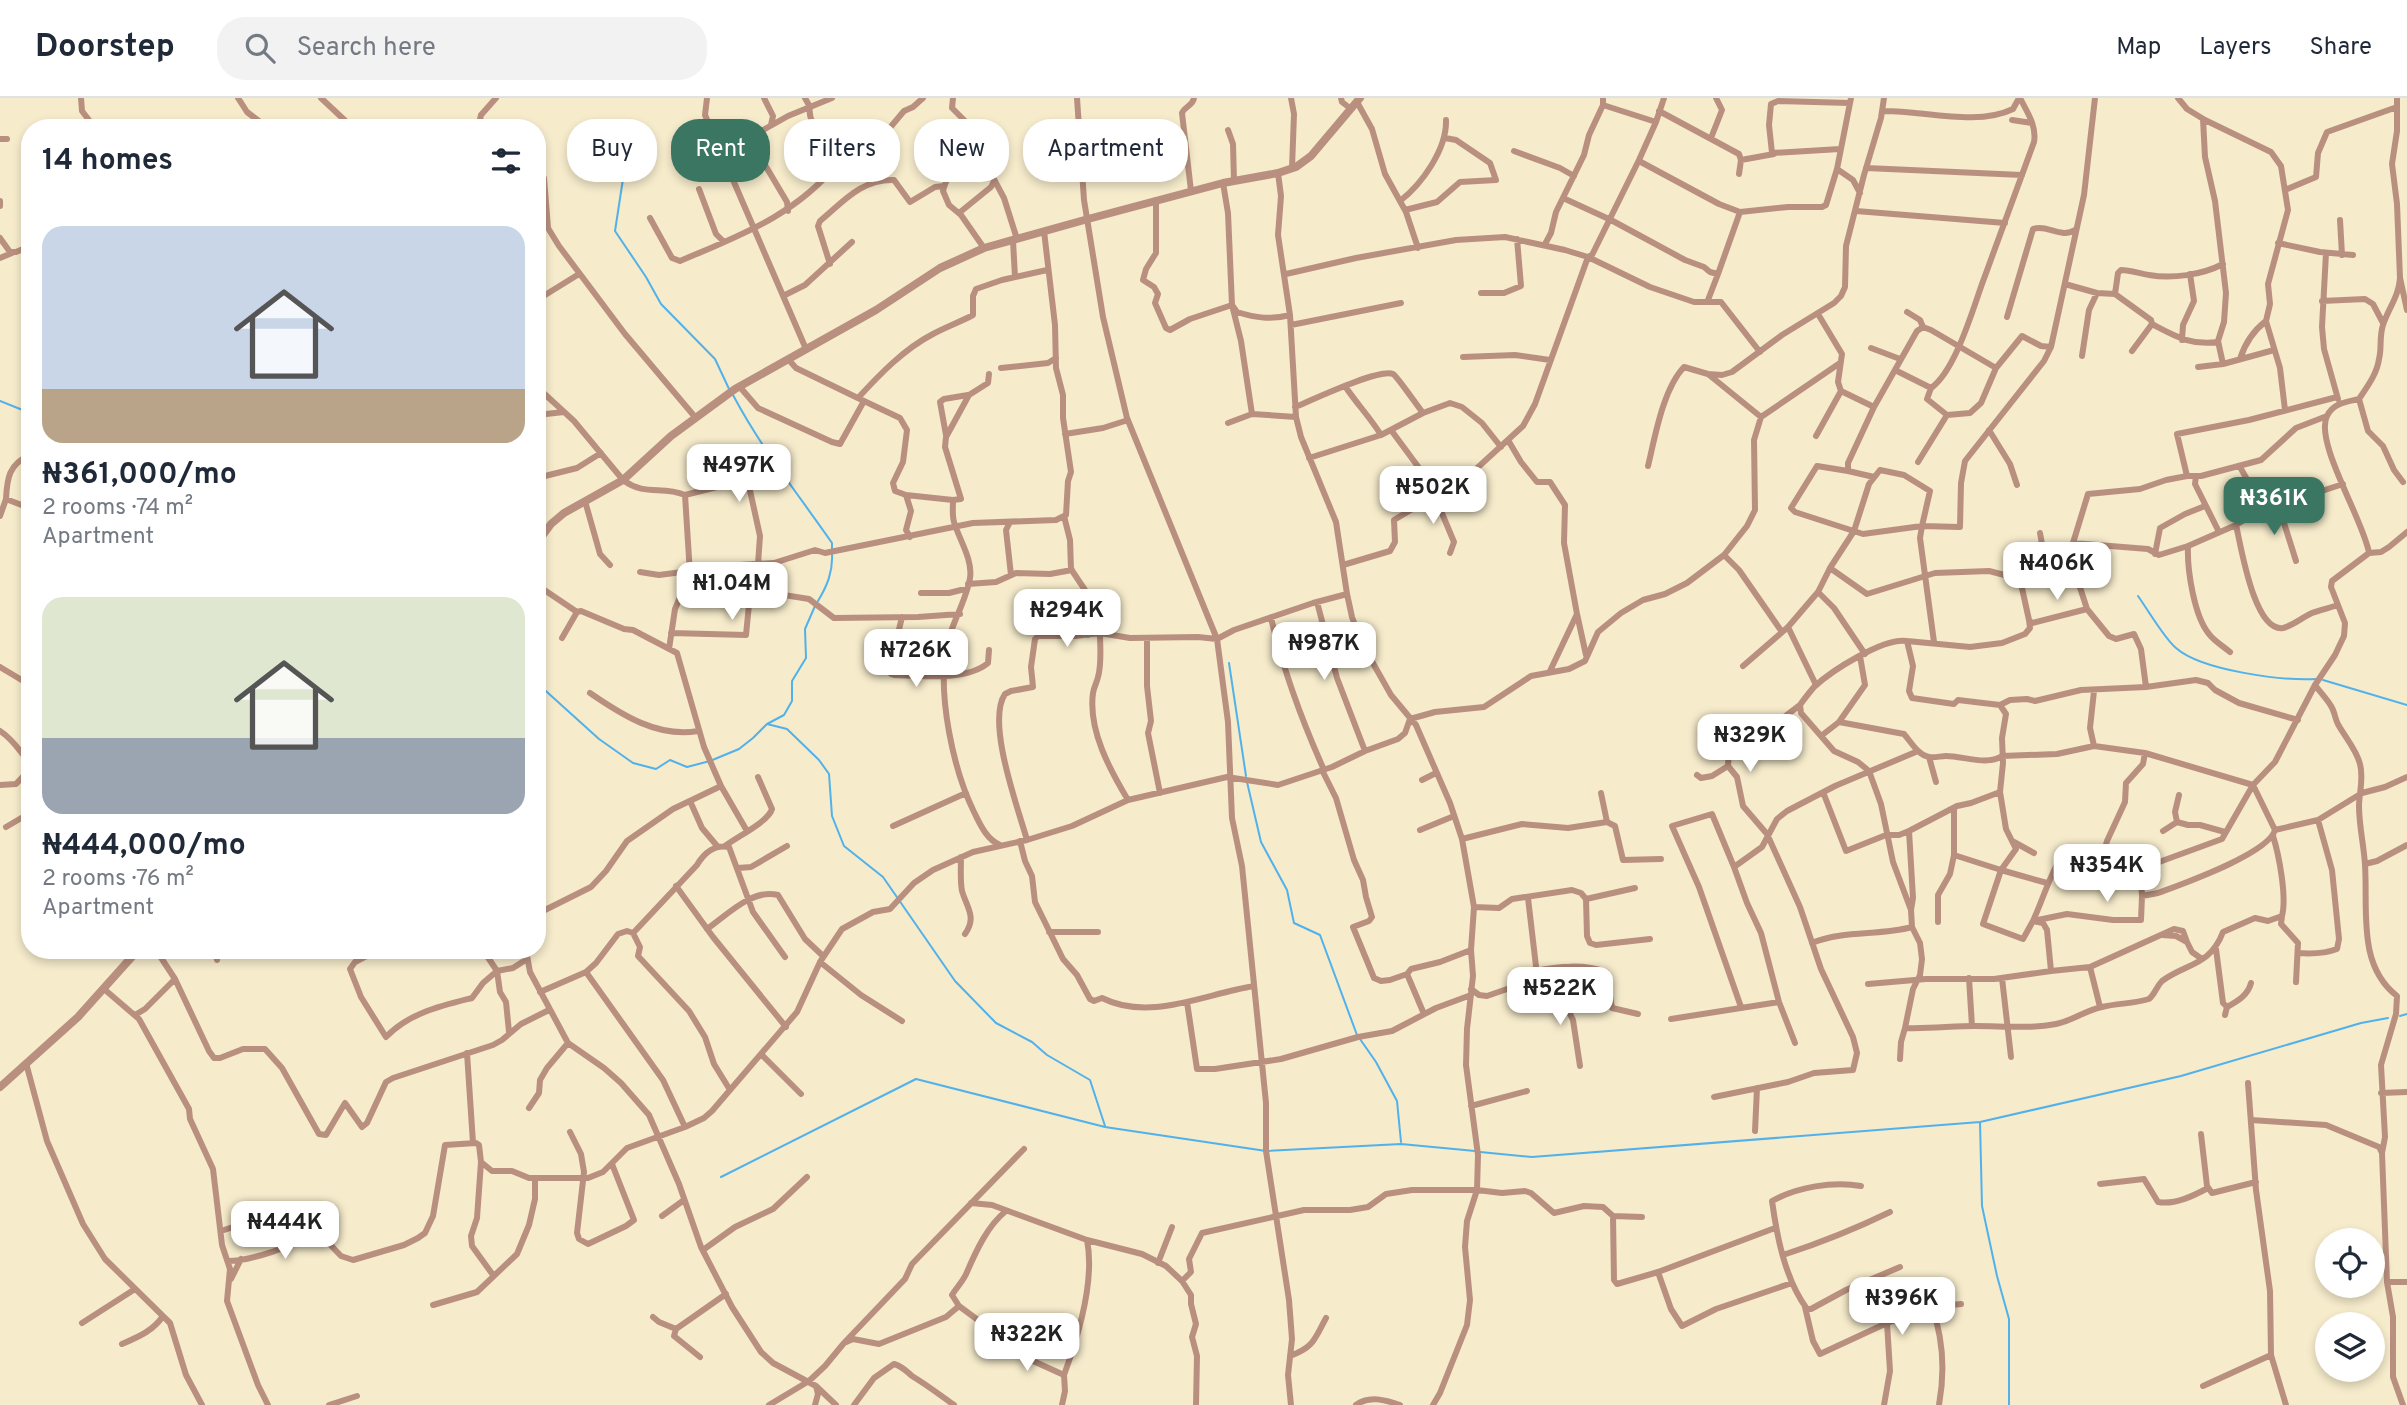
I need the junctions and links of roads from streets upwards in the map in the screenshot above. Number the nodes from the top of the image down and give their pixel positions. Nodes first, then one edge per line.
1 (81, 98) edge
2 (238, 98) edge
3 (321, 98) edge
4 (496, 98) edge
5 (707, 98) edge
6 (764, 98) edge
7 (805, 98) edge
8 (832, 98) edge
9 (923, 98) edge
10 (953, 98) edge
11 (1077, 98) edge
12 (1194, 98) edge
13 (1291, 98) edge
14 (1341, 98) edge
15 (1664, 98) edge
16 (1716, 98) edge
17 (1884, 98) edge
18 (2019, 98) edge
19 (2095, 98) edge
20 (2178, 98) edge
21 (2397, 98) edge
22 (1851, 100) edge
23 (1603, 102) edge
24 (1356, 103) edge
25 (810, 107) junction
26 (2397, 107) junction
27 (1659, 110) junction
28 (1882, 111) junction
29 (2203, 118) junction
30 (88, 119) edge
31 (256, 119) edge
32 (343, 119) edge
33 (480, 119) edge
34 (897, 119) edge
35 (1446, 120) dead end
36 (2012, 120) dead end
37 (1656, 122) junction
38 (2032, 123) junction
39 (771, 125) junction
40 (1228, 130) dead end
41 (1445, 138) junction
42 (1711, 138) junction
43 (1840, 149) junction
44 (1514, 151) dead end
45 (1774, 154) junction
46 (1741, 160) junction
47 (1639, 161) junction
48 (1292, 168) junction
49 (1866, 168) junction
50 (1837, 169) junction
51 (1278, 173) junction
52 (1739, 174) dead end
53 (2022, 175) junction
54 (1574, 176) junction
55 (1864, 177) junction
56 (1853, 180) junction
57 (1234, 181) junction
58 (994, 182) edge
59 (995, 182) edge
60 (1223, 183) junction
61 (944, 186) junction
62 (699, 189) dead end
63 (546, 190) edge
64 (2285, 190) junction
65 (1191, 191) junction
66 (1860, 193) junction
67 (1563, 198) junction
68 (1156, 200) junction
69 (1400, 201) junction
70 (2397, 204) junction
71 (2407, 204) edge
72 (1405, 210) junction
73 (788, 211) junction
74 (1856, 211) junction
75 (1740, 212) junction
76 (959, 213) junction
77 (650, 218) dead end
78 (1088, 219) junction
79 (1611, 220) junction
80 (2340, 220) dead end
81 (2005, 223) junction
82 (756, 229) junction
83 (2075, 229) junction
84 (1044, 231) junction
85 (0, 238) edge
86 (1517, 239) junction
87 (1015, 240) junction
88 (724, 242) junction
89 (852, 242) dead end
90 (2278, 243) junction
91 (1545, 244) junction
92 (984, 248) junction
93 (1418, 248) junction
94 (21, 250) edge
95 (12, 253) junction
96 (2326, 253) junction
97 (2340, 253) junction
98 (2353, 255) dead end
99 (0, 258) edge
100 (1591, 258) junction
101 (830, 264) junction
102 (2223, 264) junction
103 (2403, 267) edge
104 (1047, 270) junction
105 (579, 274) junction
106 (1286, 274) junction
107 (1718, 274) junction
108 (2190, 274) junction
109 (1015, 277) junction
110 (2400, 278) junction
111 (2065, 284) junction
112 (1481, 293) dead end
113 (2097, 293) junction
114 (546, 294) edge
115 (2115, 294) junction
116 (783, 296) junction
117 (1708, 300) junction
118 (2322, 301) junction
119 (1401, 303) dead end
120 (1232, 304) junction
121 (2407, 310) edge
122 (1907, 312) dead end
123 (1818, 314) junction
124 (1290, 315) junction
125 (2007, 317) dead end
126 (2266, 321) junction
127 (2383, 323) junction
128 (2152, 324) junction
129 (1291, 325) junction
130 (1923, 327) junction
131 (2182, 340) junction
132 (2218, 342) junction
133 (1959, 345) junction
134 (2052, 347) junction
135 (1871, 348) dead end
136 (806, 349) junction
137 (2274, 350) junction
138 (2132, 351) dead end
139 (1760, 352) junction
140 (2082, 356) dead end
141 (1463, 357) dead end
142 (1056, 358) junction
143 (788, 359) junction
144 (1900, 359) junction
145 (2240, 359) junction
146 (1550, 360) junction
147 (1840, 363) junction
148 (2223, 364) junction
149 (2198, 367) dead end
150 (1001, 368) dead end
151 (1996, 368) junction
152 (1895, 370) junction
153 (989, 374) dead end
154 (1708, 374) junction
155 (1345, 386) junction
156 (1931, 388) junction
157 (733, 390) junction
158 (1841, 391) junction
159 (969, 394) junction
160 (546, 395) edge
161 (2359, 399) junction
162 (861, 400) junction
163 (2338, 400) junction
164 (1295, 407) junction
165 (1874, 407) junction
166 (2285, 410) junction
167 (564, 412) junction
168 (1423, 413) junction
169 (546, 414) edge
170 (1252, 414) junction
171 (1947, 415) junction
172 (1296, 416) junction
173 (2327, 416) junction
174 (695, 417) junction
175 (1761, 417) junction
176 (1128, 420) junction
177 (1228, 423) dead end
178 (1989, 429) junction
179 (1391, 430) junction
180 (1065, 434) junction
181 (1381, 435) junction
182 (1816, 436) dead end
183 (946, 437) junction
184 (1508, 440) junction
185 (1501, 447) junction
186 (601, 453) junction
187 (1309, 458) junction
188 (21, 459) edge
189 (1918, 462) dead end
190 (1648, 466) dead end
191 (2240, 467) junction
192 (1848, 471) junction
193 (546, 476) edge
194 (2188, 476) junction
195 (2196, 476) junction
196 (1874, 477) junction
197 (623, 480) junction
198 (2403, 482) dead end
199 (2343, 484) junction
200 (2017, 485) dead end
201 (685, 495) junction
202 (906, 495) junction
203 (6, 499) junction
204 (1437, 499) junction
205 (953, 500) junction
206 (585, 501) junction
207 (21, 505) edge
208 (2278, 505) junction
209 (2205, 506) junction
210 (2263, 508) junction
211 (0, 516) edge
212 (1064, 516) junction
213 (1010, 522) junction
214 (2236, 525) junction
215 (1922, 526) junction
216 (956, 528) junction
217 (546, 531) edge
218 (1854, 531) junction
219 (2219, 532) junction
220 (2407, 532) edge
221 (2040, 533) dead end
222 (910, 537) junction
223 (2073, 543) junction
224 (2188, 546) junction
225 (1450, 553) dead end
226 (2062, 553) junction
227 (2155, 554) junction
228 (2369, 554) junction
229 (1724, 555) junction
230 (2297, 561) dead end
231 (756, 564) junction
232 (610, 565) dead end
233 (1343, 565) junction
234 (2046, 566) junction
235 (1830, 568) junction
236 (689, 570) junction
237 (1072, 570) junction
238 (640, 572) dead end
239 (1925, 574) junction
240 (1011, 575) junction
241 (2020, 579) junction
242 (967, 587) junction
243 (546, 590) edge
244 (752, 590) junction
245 (1818, 592) junction
246 (921, 593) dead end
247 (1347, 594) junction
248 (1317, 602) junction
249 (2338, 605) junction
250 (2087, 609) junction
251 (577, 611) junction
252 (960, 614) junction
253 (1577, 614) junction
254 (902, 617) junction
255 (1271, 618) junction
256 (2029, 620) junction
257 (1788, 627) junction
258 (1782, 632) junction
259 (671, 633) junction
260 (1100, 633) junction
261 (1088, 635) junction
262 (562, 638) dead end
263 (1147, 639) junction
264 (1217, 639) junction
265 (1908, 641) junction
266 (1934, 642) junction
267 (669, 649) junction
268 (989, 650) dead end
269 (2230, 652) dead end
270 (1586, 655) junction
271 (1862, 655) junction
272 (1743, 666) dead end
273 (0, 667) edge
274 (1550, 671) junction
275 (945, 676) junction
276 (21, 680) edge
277 (1816, 685) junction
278 (2315, 685) junction
279 (2146, 687) junction
280 (2094, 691) junction
281 (590, 693) dead end
282 (1800, 705) junction
283 (2000, 705) junction
284 (1410, 719) junction
285 (2298, 720) junction
286 (1839, 722) junction
287 (0, 731) edge
288 (698, 731) junction
289 (1821, 736) junction
290 (2094, 746) junction
291 (1365, 751) junction
292 (1918, 751) junction
293 (21, 753) edge
294 (2145, 753) junction
295 (2003, 756) junction
296 (1928, 757) junction
297 (1728, 766) junction
298 (1323, 770) junction
299 (1870, 771) junction
300 (1436, 773) junction
301 (1696, 775) dead end
302 (1231, 776) junction
303 (758, 777) dead end
304 (2407, 777) edge
305 (21, 779) edge
306 (1422, 780) dead end
307 (1936, 782) dead end
308 (0, 785) edge
309 (2253, 785) junction
310 (721, 786) junction
311 (1823, 792) junction
312 (2000, 792) junction
313 (965, 793) junction
314 (1160, 793) junction
315 (1601, 793) dead end
316 (2362, 793) junction
317 (2179, 795) dead end
318 (690, 800) junction
319 (1128, 800) junction
320 (1954, 809) junction
321 (1454, 816) junction
322 (21, 818) edge
323 (2318, 820) junction
324 (1607, 822) junction
325 (2177, 822) junction
326 (892, 826) dead end
327 (6, 827) dead end
328 (1420, 830) dead end
329 (747, 831) junction
330 (1909, 831) junction
331 (2163, 831) dead end
332 (2225, 832) junction
333 (2274, 833) junction
334 (1768, 834) junction
335 (1886, 835) junction
336 (1462, 839) junction
337 (1023, 840) junction
338 (2014, 842) junction
339 (999, 845) junction
340 (2407, 845) edge
341 (721, 846) junction
342 (787, 846) dead end
343 (2139, 850) dead end
344 (2035, 853) dead end
345 (1954, 855) junction
346 (961, 857) junction
347 (1661, 859) dead end
348 (2365, 864) junction
349 (1734, 867) junction
350 (738, 868) junction
351 (2099, 868) junction
352 (2140, 869) junction
353 (2001, 870) junction
354 (2047, 883) junction
355 (676, 886) junction
356 (1635, 888) dead end
357 (2143, 896) junction
358 (747, 898) junction
359 (1528, 898) junction
360 (1586, 899) junction
361 (1474, 907) junction
362 (546, 910) edge
363 (1911, 910) junction
364 (2281, 916) junction
365 (2033, 921) junction
366 (1938, 922) dead end
367 (1912, 927) junction
368 (707, 929) junction
369 (1049, 932) junction
370 (1098, 932) dead end
371 (633, 933) junction
372 (965, 934) dead end
373 (1650, 939) dead end
374 (1812, 943) junction
375 (2216, 949) junction
376 (1471, 950) junction
377 (2298, 953) junction
378 (785, 957) dead end
379 (130, 959) edge
380 (162, 959) edge
381 (361, 959) edge
382 (489, 959) edge
383 (527, 959) joint
384 (2203, 959) junction
385 (821, 960) junction
386 (2090, 967) junction
387 (497, 971) junction
388 (1535, 971) junction
389 (2051, 971) junction
390 (586, 972) junction
391 (1407, 974) junction
392 (1969, 978) junction
393 (2002, 978) junction
394 (175, 979) junction
395 (1539, 980) junction
396 (1918, 980) junction
397 (1530, 981) junction
398 (2295, 982) dead end
399 (2251, 983) dead end
400 (1868, 984) dead end
401 (1254, 986) junction
402 (104, 989) junction
403 (540, 992) junction
404 (1471, 992) junction
405 (1187, 1002) junction
406 (1779, 1002) junction
407 (1741, 1007) junction
408 (2100, 1007) junction
409 (2227, 1007) junction
410 (549, 1010) junction
411 (1424, 1014) junction
412 (1638, 1014) dead end
413 (135, 1015) junction
414 (2225, 1015) dead end
415 (1671, 1019) dead end
416 (902, 1021) dead end
417 (1972, 1026) junction
418 (786, 1027) junction
419 (2008, 1027) junction
420 (1905, 1028) junction
421 (509, 1032) junction
422 (568, 1043) junction
423 (1795, 1043) dead end
424 (467, 1053) junction
425 (761, 1054) junction
426 (2011, 1057) dead end
427 (1900, 1059) dead end
428 (1262, 1061) junction
429 (26, 1063) junction
430 (1580, 1066) dead end
431 (2248, 1083) dead end
432 (0, 1087) edge
433 (1757, 1088) junction
434 (730, 1090) junction
435 (1527, 1091) dead end
436 (2407, 1092) edge
437 (2381, 1093) junction
438 (801, 1094) dead end
439 (1714, 1097) dead end
440 (1471, 1106) junction
441 (529, 1108) dead end
442 (2251, 1120) junction
443 (685, 1127) junction
444 (1755, 1131) dead end
445 (570, 1132) dead end
446 (2201, 1133) dead end
447 (659, 1138) junction
448 (472, 1143) junction
449 (1024, 1149) dead end
450 (2382, 1153) junction
451 (481, 1163) junction
452 (612, 1164) junction
453 (807, 1177) dead end
454 (536, 1178) junction
455 (584, 1178) junction
456 (2256, 1182) junction
457 (2101, 1184) dead end
458 (1861, 1186) dead end
459 (2208, 1188) junction
460 (1477, 1190) junction
461 (684, 1200) junction
462 (971, 1203) junction
463 (1006, 1211) junction
464 (1890, 1212) dead end
465 (1278, 1215) junction
466 (662, 1216) dead end
467 (1613, 1216) junction
468 (1642, 1217) dead end
469 (1172, 1227) dead end
470 (1775, 1228) junction
471 (221, 1231) junction
472 (320, 1234) junction
473 (1087, 1240) junction
474 (703, 1250) junction
475 (1783, 1255) junction
476 (242, 1259) junction
477 (228, 1261) junction
478 (1158, 1263) junction
479 (1900, 1267) dead end
480 (1658, 1272) junction
481 (493, 1275) junction
482 (1182, 1281) junction
483 (2387, 1282) junction
484 (2407, 1282) edge
485 (1792, 1283) junction
486 (229, 1284) junction
487 (135, 1289) junction
488 (726, 1294) junction
489 (1961, 1304) dead end
490 (433, 1305) dead end
491 (959, 1306) junction
492 (1805, 1306) junction
493 (1932, 1307) junction
494 (163, 1316) junction
495 (653, 1317) dead end
496 (1326, 1318) dead end
497 (1887, 1322) junction
498 (82, 1323) dead end
499 (676, 1329) junction
500 (844, 1343) junction
501 (122, 1344) dead end
502 (2271, 1355) junction
503 (1290, 1356) junction
504 (700, 1357) dead end
505 (1064, 1375) junction
506 (808, 1381) junction
507 (816, 1386) junction
508 (2203, 1386) dead end
509 (357, 1396) dead end
510 (202, 1405) edge
511 (268, 1405) edge
512 (329, 1405) edge
513 (769, 1405) edge
514 (815, 1405) edge
515 (836, 1405) edge
516 (854, 1405) edge
517 (954, 1405) edge
518 (1062, 1405) edge
519 (1196, 1405) edge
520 (1291, 1405) edge
521 (1356, 1405) edge
522 (1400, 1405) edge
523 (1433, 1405) edge
524 (1884, 1405) edge
525 (1940, 1405) edge
526 (2286, 1405) edge
527 (2403, 1405) edge

1 - 30 street
2 - 31 street
3 - 32 street
4 - 33 street
5 - 82 street
6 - 39 street
7 - 25 street
8 - 25 street
9 - 34 street
10 - 61 street
11 - 78 street
12 - 65 street
13 - 48 street
14 - 24 street
15 - 27 street
16 - 42 street
17 - 28 street
18 - 28 street
18 - 38 street
19 - 83 street
20 - 29 street
21 - 26 street
22 - 43 street
22 - 45 street
23 - 37 street
23 - 54 street
24 - 48 street
24 - 69 street
25 - 39 street
25 - 73 street
26 - 64 street
26 - 70 street
27 - 37 street
27 - 42 street
28 - 49 street
29 - 64 street
29 - 102 street
35 - 41 street
36 - 38 street
37 - 47 street
38 - 53 street
39 - 73 street
40 - 57 street
41 - 69 street
41 - 72 street
42 - 46 street
43 - 45 street
43 - 50 street
44 - 54 street
45 - 46 street
46 - 52 street
47 - 75 street
47 - 79 street
48 - 51 street
49 - 53 street
49 - 55 street
50 - 56 street
50 - 75 street
51 - 57 street
51 - 106 street
53 - 81 street
54 - 67 street
55 - 56 street
55 - 66 street
56 - 66 street
57 - 60 street
58 - 76 street
59 - 87 street
60 - 65 street
60 - 120 street
61 - 76 street
61 - 101 street
62 - 88 street
63 - 105 street
64 - 90 street
65 - 68 street
66 - 74 street
67 - 79 street
67 - 91 street
68 - 78 street
68 - 120 street
69 - 72 street
70 - 71 street
70 - 103 street
72 - 93 street
73 - 82 street
74 - 81 street
74 - 123 street
75 - 107 street
76 - 92 street
77 - 88 street
78 - 84 street
78 - 176 street
79 - 100 street
79 - 107 street
80 - 97 street
81 - 133 street
82 - 88 street
82 - 116 street
83 - 111 street
83 - 125 street
84 - 87 street
84 - 104 street
85 - 95 street
86 - 91 street
86 - 93 street
86 - 112 street
87 - 92 street
87 - 109 street
89 - 101 street
90 - 96 street
90 - 126 street
91 - 100 street
92 - 136 street
93 - 106 street
94 - 95 street
95 - 99 street
96 - 97 street
96 - 118 street
97 - 98 street
100 - 117 street
100 - 146 street
101 - 116 street
102 - 108 street
102 - 132 street
103 - 110 street
104 - 109 street
104 - 142 street
105 - 114 street
105 - 174 street
106 - 124 street
107 - 117 street
108 - 115 street
108 - 131 street
109 - 162 street
110 - 121 street
110 - 127 street
111 - 113 street
111 - 134 street
113 - 115 street
113 - 140 street
115 - 128 street
116 - 136 street
117 - 139 street
118 - 127 street
118 - 163 street
119 - 129 street
120 - 124 street
120 - 170 street
122 - 130 street
123 - 139 street
123 - 147 street
124 - 129 street
126 - 137 street
126 - 145 street
127 - 161 street
128 - 131 street
128 - 138 street
129 - 164 street
130 - 133 street
130 - 144 street
131 - 132 street
132 - 148 street
133 - 151 street
133 - 156 street
134 - 151 street
134 - 178 street
135 - 144 street
136 - 143 street
137 - 145 street
137 - 166 street
139 - 154 street
141 - 146 street
142 - 150 street
142 - 180 street
143 - 157 street
143 - 162 street
144 - 152 street
145 - 148 street
146 - 184 street
147 - 158 street
147 - 175 street
148 - 149 street
151 - 171 street
152 - 156 street
152 - 165 street
153 - 159 street
154 - 175 street
154 - 190 street
155 - 164 street
155 - 168 street
155 - 181 street
156 - 171 street
157 - 162 street
157 - 174 street
158 - 165 street
158 - 182 street
159 - 183 street
159 - 183 street
160 - 167 street
161 - 163 street
161 - 198 street
162 - 202 street
163 - 166 street
163 - 173 street
164 - 172 street
165 - 192 street
166 - 194 street
167 - 169 street
167 - 186 street
168 - 179 street
168 - 185 street
170 - 172 street
170 - 177 street
171 - 189 street
172 - 187 street
173 - 191 street
173 - 199 street
174 - 197 street
175 - 229 street
176 - 180 street
176 - 264 street
178 - 200 street
178 - 215 street
179 - 181 street
179 - 204 street
180 - 212 street
181 - 187 street
183 - 205 street
184 - 185 street
184 - 253 street
185 - 204 street
186 - 193 street
186 - 197 street
187 - 233 street
188 - 203 street
191 - 195 street
191 - 210 street
192 - 196 street
192 - 218 street
194 - 195 street
194 - 223 street
195 - 209 street
196 - 215 street
196 - 218 street
197 - 201 street
197 - 206 street
199 - 208 street
199 - 228 street
201 - 231 street
201 - 236 street
202 - 205 street
202 - 222 street
203 - 207 street
203 - 211 street
204 - 225 street
204 - 233 street
205 - 216 street
206 - 217 street
206 - 232 street
208 - 210 street
208 - 230 street
209 - 219 street
209 - 227 street
210 - 214 street
212 - 213 street
212 - 237 street
213 - 216 street
213 - 240 street
214 - 219 street
214 - 249 street
215 - 218 street
215 - 239 street
216 - 222 street
216 - 242 street
218 - 235 street
219 - 224 street
220 - 228 street
221 - 234 street
222 - 231 street
223 - 226 street
223 - 227 street
224 - 227 street
224 - 269 street
226 - 234 street
226 - 250 street
228 - 249 street
229 - 258 street
229 - 270 street
231 - 236 street
231 - 244 street
233 - 247 street
234 - 241 street
235 - 239 street
235 - 245 street
236 - 238 street
236 - 259 street
237 - 240 street
237 - 261 street
239 - 241 street
239 - 266 street
240 - 242 street
241 - 256 street
242 - 246 street
242 - 252 street
243 - 251 street
244 - 254 street
244 - 259 street
245 - 257 street
245 - 271 street
247 - 248 street
247 - 284 street
248 - 255 street
248 - 291 street
249 - 278 street
250 - 256 street
250 - 279 street
251 - 262 street
251 - 267 street
252 - 254 street
252 - 275 street
253 - 270 street
253 - 274 street
254 - 275 street
255 - 264 street
255 - 298 street
256 - 266 street
257 - 258 street
257 - 277 street
258 - 272 street
259 - 267 street
260 - 261 street
260 - 263 street
260 - 319 street
261 - 337 street
263 - 264 street
263 - 314 street
264 - 302 street
265 - 266 street
265 - 271 street
265 - 283 street
267 - 288 street
268 - 275 street
270 - 274 street
271 - 277 street
271 - 286 street
273 - 276 street
274 - 284 street
275 - 313 street
277 - 282 street
278 - 285 street
278 - 316 street
279 - 280 street
279 - 285 street
280 - 283 street
280 - 290 street
281 - 288 street
282 - 289 street
282 - 297 street
283 - 295 street
284 - 291 street
284 - 300 street
285 - 309 street
286 - 289 street
286 - 292 street
287 - 293 street
288 - 310 street
289 - 299 street
290 - 294 street
290 - 295 street
291 - 298 street
292 - 296 street
292 - 299 street
294 - 309 street
294 - 351 street
295 - 296 street
295 - 312 street
296 - 307 street
297 - 301 street
297 - 334 street
298 - 302 street
298 - 391 street
299 - 311 street
299 - 335 street
300 - 306 street
300 - 321 street
302 - 314 street
302 - 401 street
303 - 329 street
304 - 316 street
305 - 308 street
309 - 332 street
309 - 333 street
310 - 318 street
310 - 329 street
311 - 334 street
311 - 335 street
312 - 320 street
312 - 338 street
313 - 326 street
313 - 339 street
314 - 319 street
315 - 324 street
316 - 323 street
316 - 348 street
317 - 325 street
318 - 341 street
318 - 362 street
319 - 337 street
320 - 330 street
320 - 345 street
321 - 328 street
321 - 336 street
322 - 327 street
323 - 333 street
323 - 377 street
324 - 336 street
324 - 347 street
325 - 331 street
325 - 332 street
329 - 341 street
330 - 335 street
330 - 363 street
332 - 352 street
333 - 357 street
333 - 364 street
334 - 349 street
334 - 374 street
335 - 363 street
336 - 361 street
337 - 339 street
337 - 369 street
338 - 344 street
338 - 353 street
339 - 346 street
340 - 348 street
341 - 350 street
341 - 355 street
342 - 350 street
343 - 352 street
345 - 353 street
345 - 366 street
346 - 372 street
346 - 385 street
348 - 437 street
349 - 406 street
349 - 407 street
350 - 358 street
351 - 352 street
351 - 354 street
352 - 357 street
353 - 354 street
353 - 365 street
354 - 365 street
355 - 368 street
355 - 371 street
356 - 360 street
357 - 365 street
358 - 368 street
358 - 378 street
358 - 385 street
359 - 360 street
359 - 361 street
359 - 388 street
360 - 373 street
361 - 376 street
363 - 367 street
364 - 375 street
364 - 377 street
365 - 389 street
367 - 374 street
367 - 396 street
368 - 418 street
369 - 370 street
369 - 405 street
371 - 390 street
371 - 434 street
374 - 433 street
375 - 384 street
375 - 409 street
376 - 391 street
376 - 404 street
377 - 398 street
379 - 402 street
380 - 394 street
381 - 387 street
382 - 387 street
383 - 387 street
383 - 403 street
384 - 386 street
384 - 408 street
385 - 416 street
385 - 418 street
386 - 389 street
386 - 408 street
387 - 421 street
388 - 395 street
388 - 397 street
388 - 412 street
389 - 393 street
390 - 403 street
390 - 443 street
391 - 411 street
392 - 393 street
392 - 396 street
392 - 417 street
393 - 419 street
394 - 413 street
394 - 424 street
395 - 397 street
395 - 430 street
396 - 400 street
396 - 420 street
397 - 404 street
399 - 409 street
401 - 405 street
401 - 428 street
402 - 413 street
402 - 429 street
403 - 410 street
404 - 411 street
404 - 440 street
405 - 428 street
406 - 407 street
406 - 423 street
407 - 415 street
408 - 419 street
409 - 414 street
410 - 421 street
410 - 422 street
411 - 428 street
413 - 471 street
417 - 419 street
417 - 420 street
418 - 425 street
419 - 426 street
420 - 427 street
421 - 424 street
422 - 441 street
422 - 447 street
424 - 448 street
425 - 434 street
425 - 438 street
428 - 465 street
429 - 432 street
429 - 487 street
431 - 442 street
433 - 439 street
433 - 444 street
434 - 443 street
435 - 440 street
436 - 437 street
437 - 450 street
440 - 460 street
442 - 450 street
442 - 456 street
443 - 447 street
445 - 455 street
446 - 459 street
447 - 452 street
447 - 461 street
448 - 451 street
448 - 472 street
449 - 462 street
450 - 483 street
451 - 454 street
451 - 481 street
452 - 455 street
452 - 455 street
453 - 474 street
454 - 455 street
454 - 481 street
456 - 459 street
456 - 502 street
457 - 459 street
458 - 470 street
460 - 465 street
460 - 467 street
460 - 523 street
461 - 466 street
461 - 474 street
462 - 463 street
462 - 500 street
463 - 473 street
463 - 491 street
464 - 475 street
465 - 482 street
465 - 503 street
467 - 468 street
467 - 480 street
469 - 478 street
470 - 475 street
470 - 480 street
471 - 472 street
471 - 477 street
472 - 476 street
473 - 478 street
473 - 505 street
474 - 488 street
475 - 485 street
476 - 477 street
476 - 486 street
477 - 486 street
478 - 482 street
479 - 492 street
480 - 485 street
481 - 490 street
482 - 519 street
483 - 484 street
483 - 527 street
485 - 492 street
486 - 511 street
487 - 494 street
487 - 498 street
488 - 499 street
488 - 506 street
489 - 493 street
491 - 500 street
491 - 505 street
492 - 497 street
493 - 497 street
493 - 525 street
494 - 501 street
494 - 510 street
495 - 499 street
496 - 503 street
497 - 524 street
499 - 504 street
500 - 506 street
502 - 508 street
502 - 526 street
503 - 520 street
505 - 518 street
506 - 507 street
506 - 513 street
507 - 514 street
507 - 515 street
509 - 512 street
516 - 517 street
521 - 522 street

